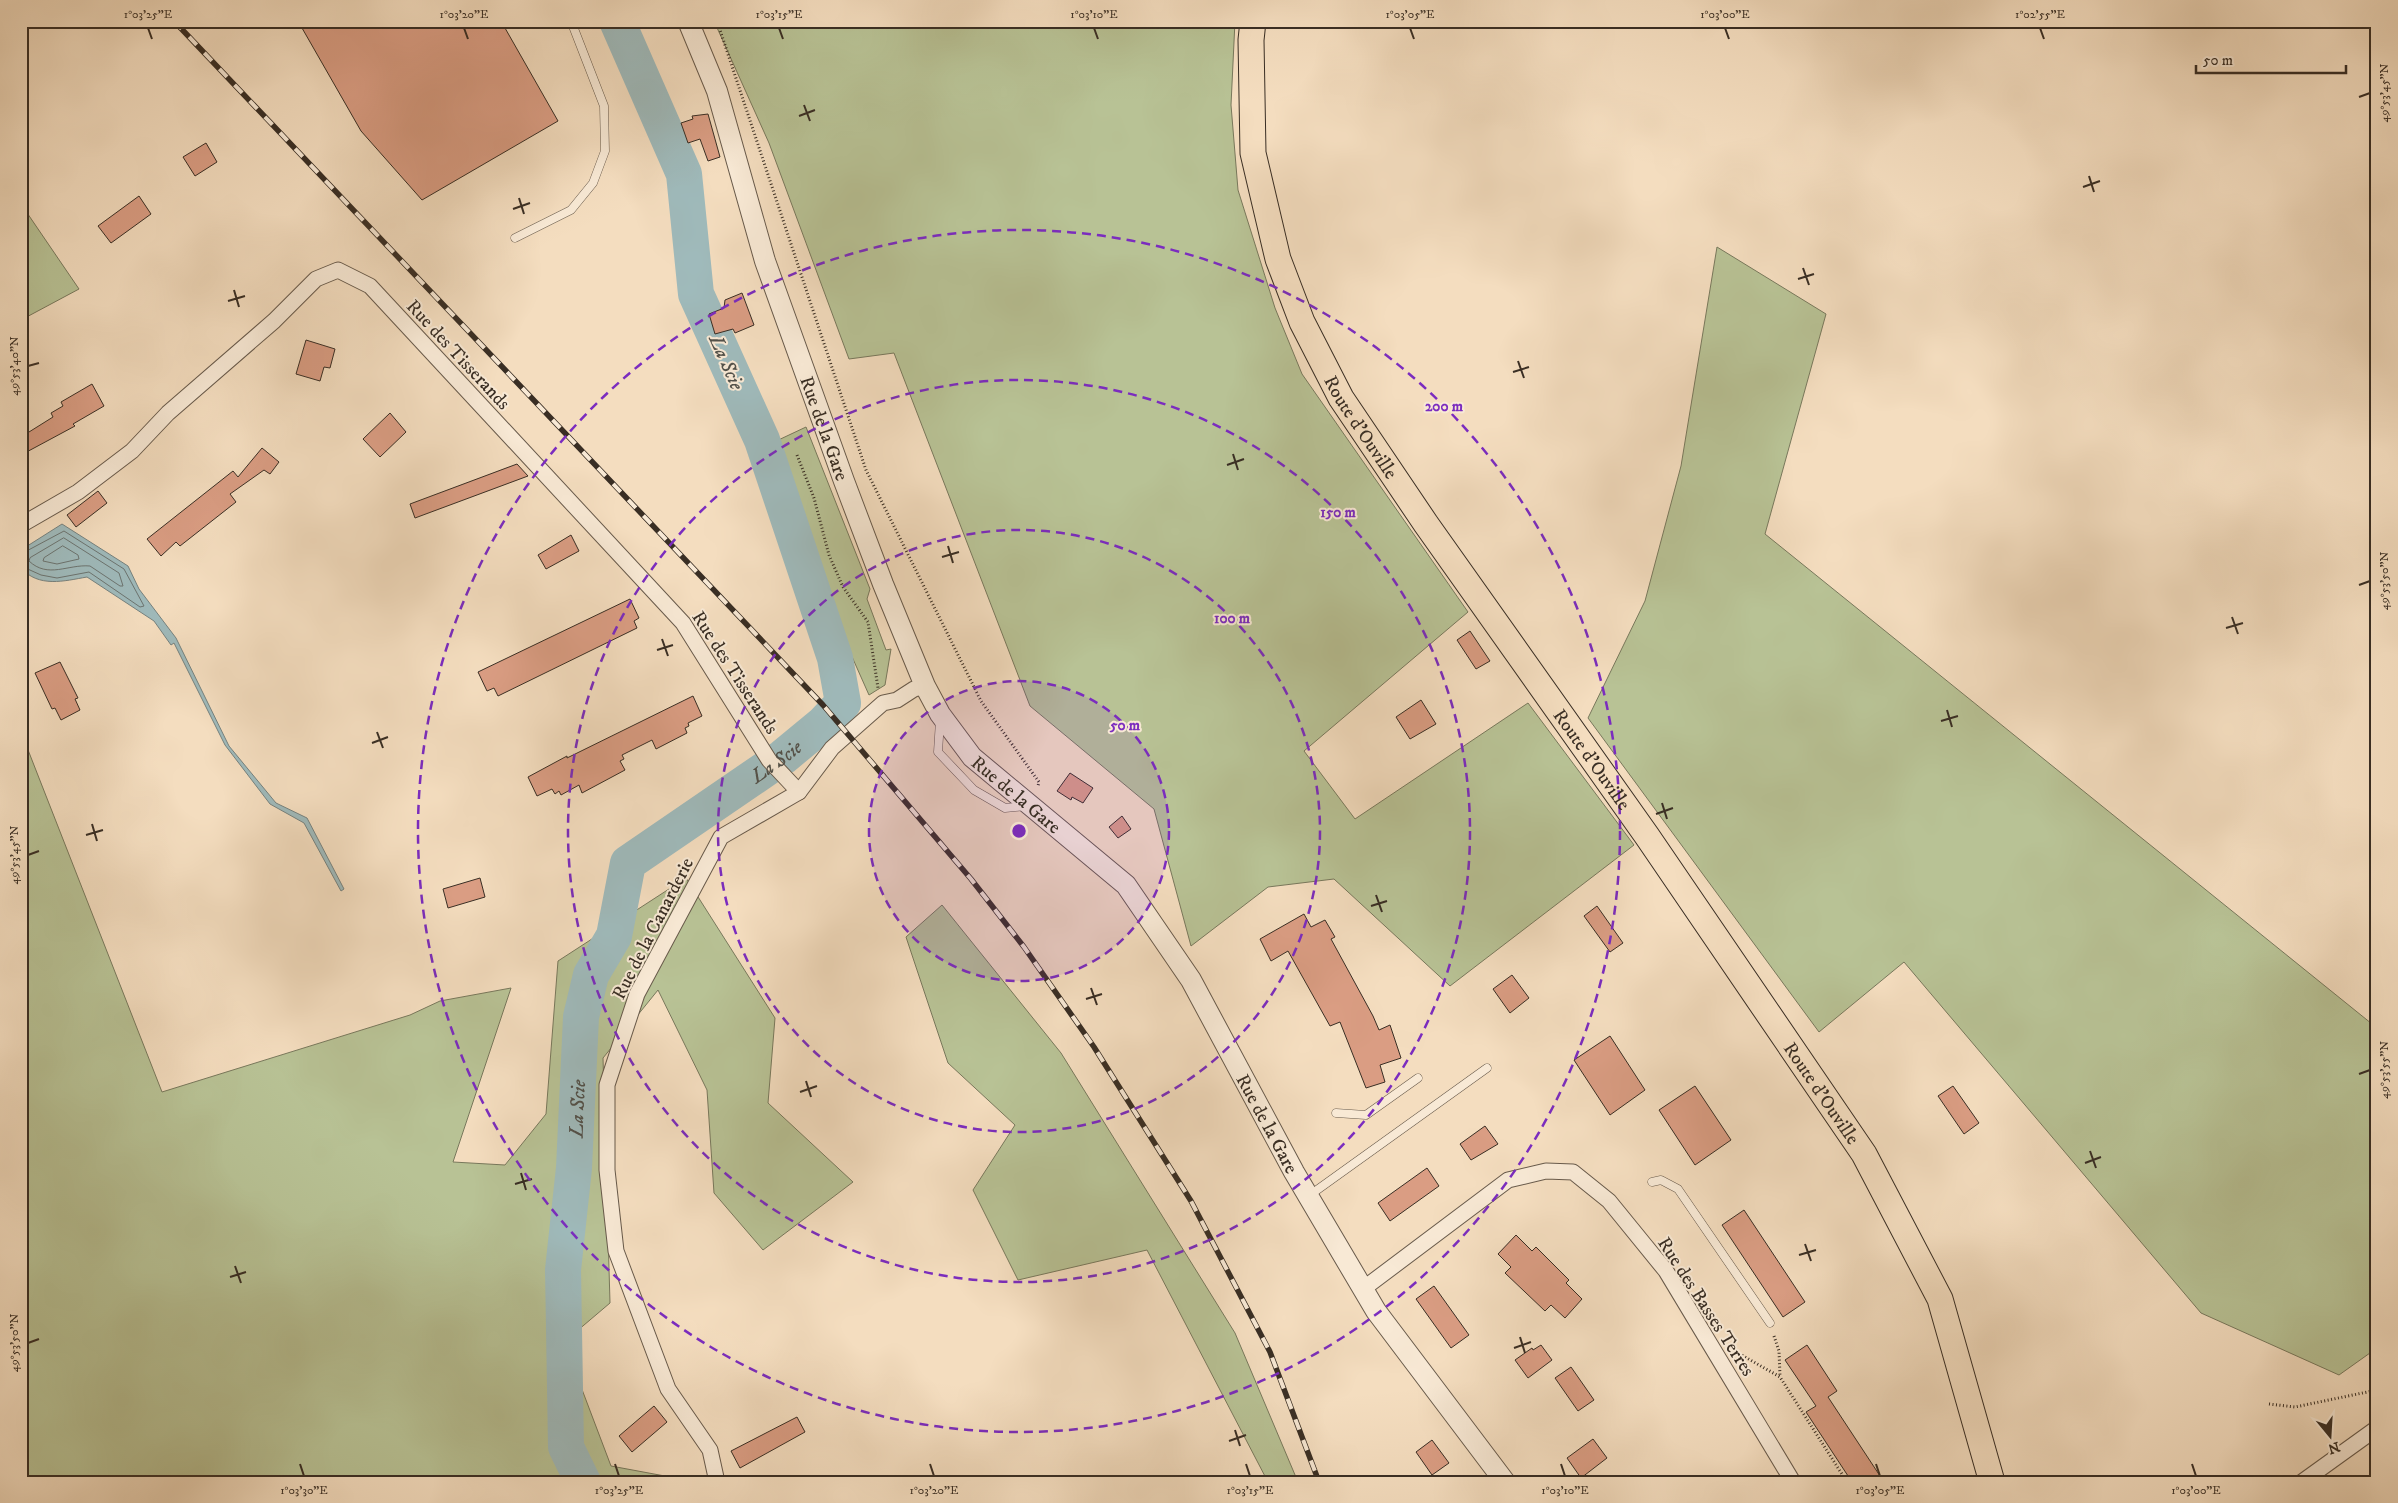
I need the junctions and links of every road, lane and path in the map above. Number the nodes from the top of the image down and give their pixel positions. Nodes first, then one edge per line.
1 (571, 21) edge
2 (688, 21) edge
3 (717, 21) edge
4 (1253, 21) edge
5 (515, 238) dead end
6 (797, 455) dead end
7 (21, 525) edge
8 (925, 686) junction
9 (882, 703) junction
10 (795, 788) junction
11 (1032, 806) junction
12 (1487, 1068) dead end
13 (1418, 1078) dead end
14 (1336, 1113) dead end
15 (1652, 1182) dead end
16 (1308, 1196) junction
17 (1363, 1289) junction
18 (1770, 1323) joint
19 (1713, 1349) junction
20 (1780, 1377) junction
21 (2377, 1390) edge
22 (2269, 1404) dead end
23 (2377, 1428) edge
24 (717, 1482) edge
25 (1504, 1482) edge
26 (1793, 1482) edge
27 (1847, 1482) edge
28 (1992, 1482) edge
29 (2302, 1482) edge

1 - 5 lane
2 - 8 street, Rue de la Gare
3 - 11 path
4 - 28 main road, Route d'Ouville
6 - 9 path
7 - 10 street, Rue des Tisserands
8 - 9 street, Rue de la Canarderie
8 - 11 street, Rue de la Gare
9 - 10 street, Rue de la Canarderie
10 - 24 street, Rue de la Canarderie
11 - 16 street, Rue de la Gare
12 - 16 lane
13 - 14 lane
15 - 18 lane
16 - 17 street, Rue de la Gare
17 - 19 street, Rue des Basses Terres
17 - 25 street, Rue de la Gare
18 - 20 path
19 - 20 path
19 - 26 street, Rue des Basses Terres
20 - 27 path
21 - 22 path
23 - 29 street

